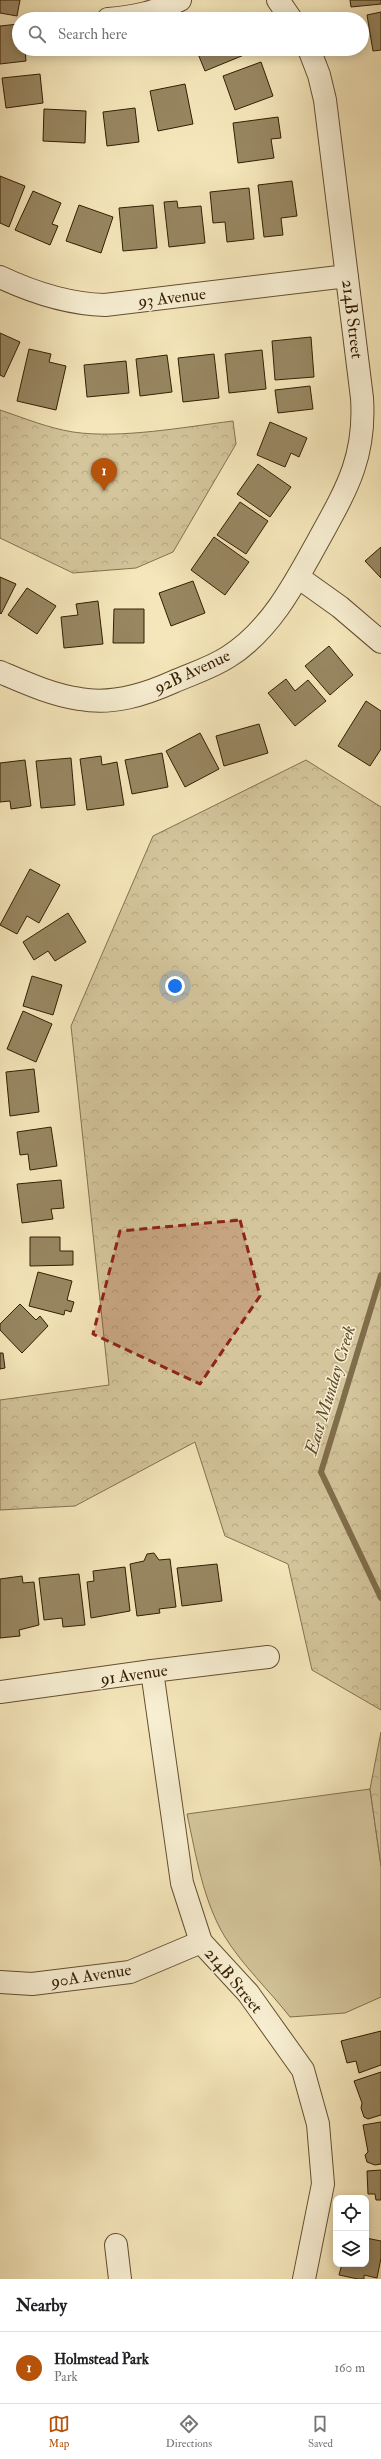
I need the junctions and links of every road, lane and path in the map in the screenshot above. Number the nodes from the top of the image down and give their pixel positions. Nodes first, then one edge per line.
1 (180, 0) edge
2 (278, 0) edge
3 (154, 12) edge
4 (286, 12) edge
5 (312, 56) edge
6 (347, 276) junction
7 (0, 277) edge
8 (298, 577) junction
9 (381, 642) edge
10 (0, 672) edge
11 (268, 1657) dead end
12 (152, 1671) junction
13 (0, 1692) edge
14 (201, 1942) junction
15 (0, 1982) edge
16 (116, 2245) dead end
17 (120, 2279) edge
18 (304, 2279) edge

1 - 3 street
2 - 4 street
5 - 6 street, 214B Street
6 - 7 street, 93 Avenue
6 - 8 street, 214B Street
8 - 9 street
8 - 10 street, 92B Avenue
11 - 12 street, 91 Avenue
12 - 13 street, 91 Avenue
12 - 14 street, 214B Street
14 - 15 street, 90A Avenue
14 - 18 street, 214B Street
16 - 17 street

